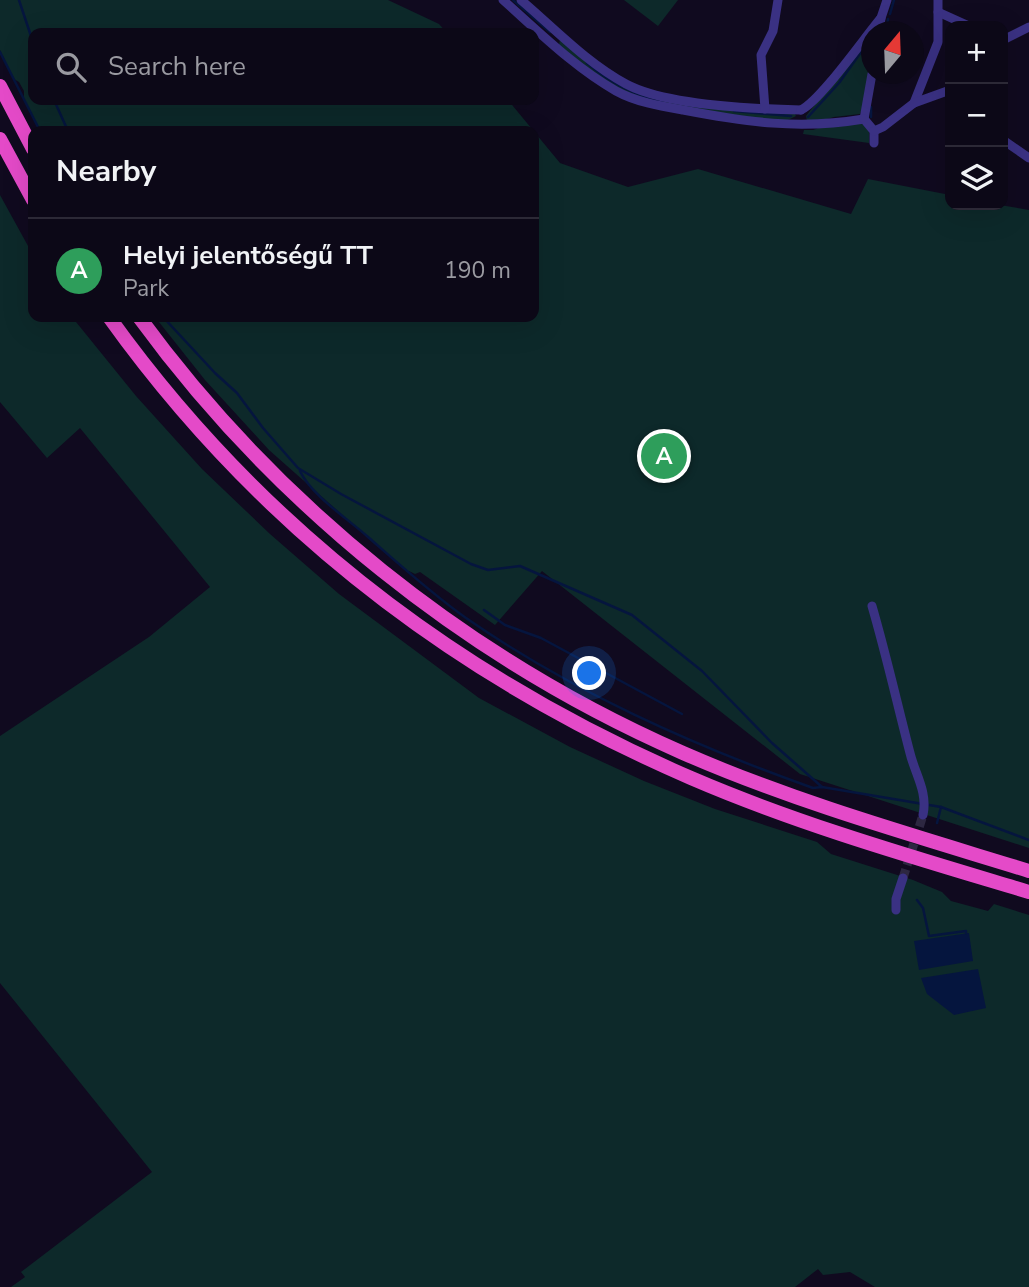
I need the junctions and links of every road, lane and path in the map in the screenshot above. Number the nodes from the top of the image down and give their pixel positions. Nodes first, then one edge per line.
1 (503, 0) edge
2 (521, 0) edge
3 (778, 0) edge
4 (887, 0) edge
5 (939, 0) edge
6 (938, 12) junction
7 (881, 18) junction
8 (881, 21) edge
9 (958, 21) edge
10 (1029, 27) edge
11 (535, 28) edge
12 (539, 32) edge
13 (1008, 38) edge
14 (870, 84) edge
15 (0, 86) edge
16 (945, 92) edge
17 (914, 103) junction
18 (765, 109) junction
19 (863, 119) junction
20 (802, 120) junction
21 (874, 131) junction
22 (0, 139) edge
23 (28, 139) edge
24 (874, 143) dead end
25 (1008, 143) edge
26 (1029, 158) edge
27 (28, 191) edge
28 (113, 322) edge
29 (143, 322) edge
30 (872, 606) dead end
31 (924, 807) tunnel mouth
32 (1029, 871) edge
33 (902, 878) tunnel mouth
34 (1029, 892) edge
35 (896, 910) dead end

1 - 11 street
2 - 18 street
3 - 18 street
4 - 7 street
5 - 6 street
6 - 9 street
6 - 17 street
7 - 8 street
7 - 20 street
10 - 13 street
12 - 20 street
14 - 19 street
15 - 23 highway
16 - 17 street
17 - 21 street
18 - 20 street
19 - 20 street
19 - 21 street
21 - 24 street
22 - 27 highway
25 - 26 street
28 - 34 highway
29 - 32 highway
30 - 31 street
33 - 35 street

